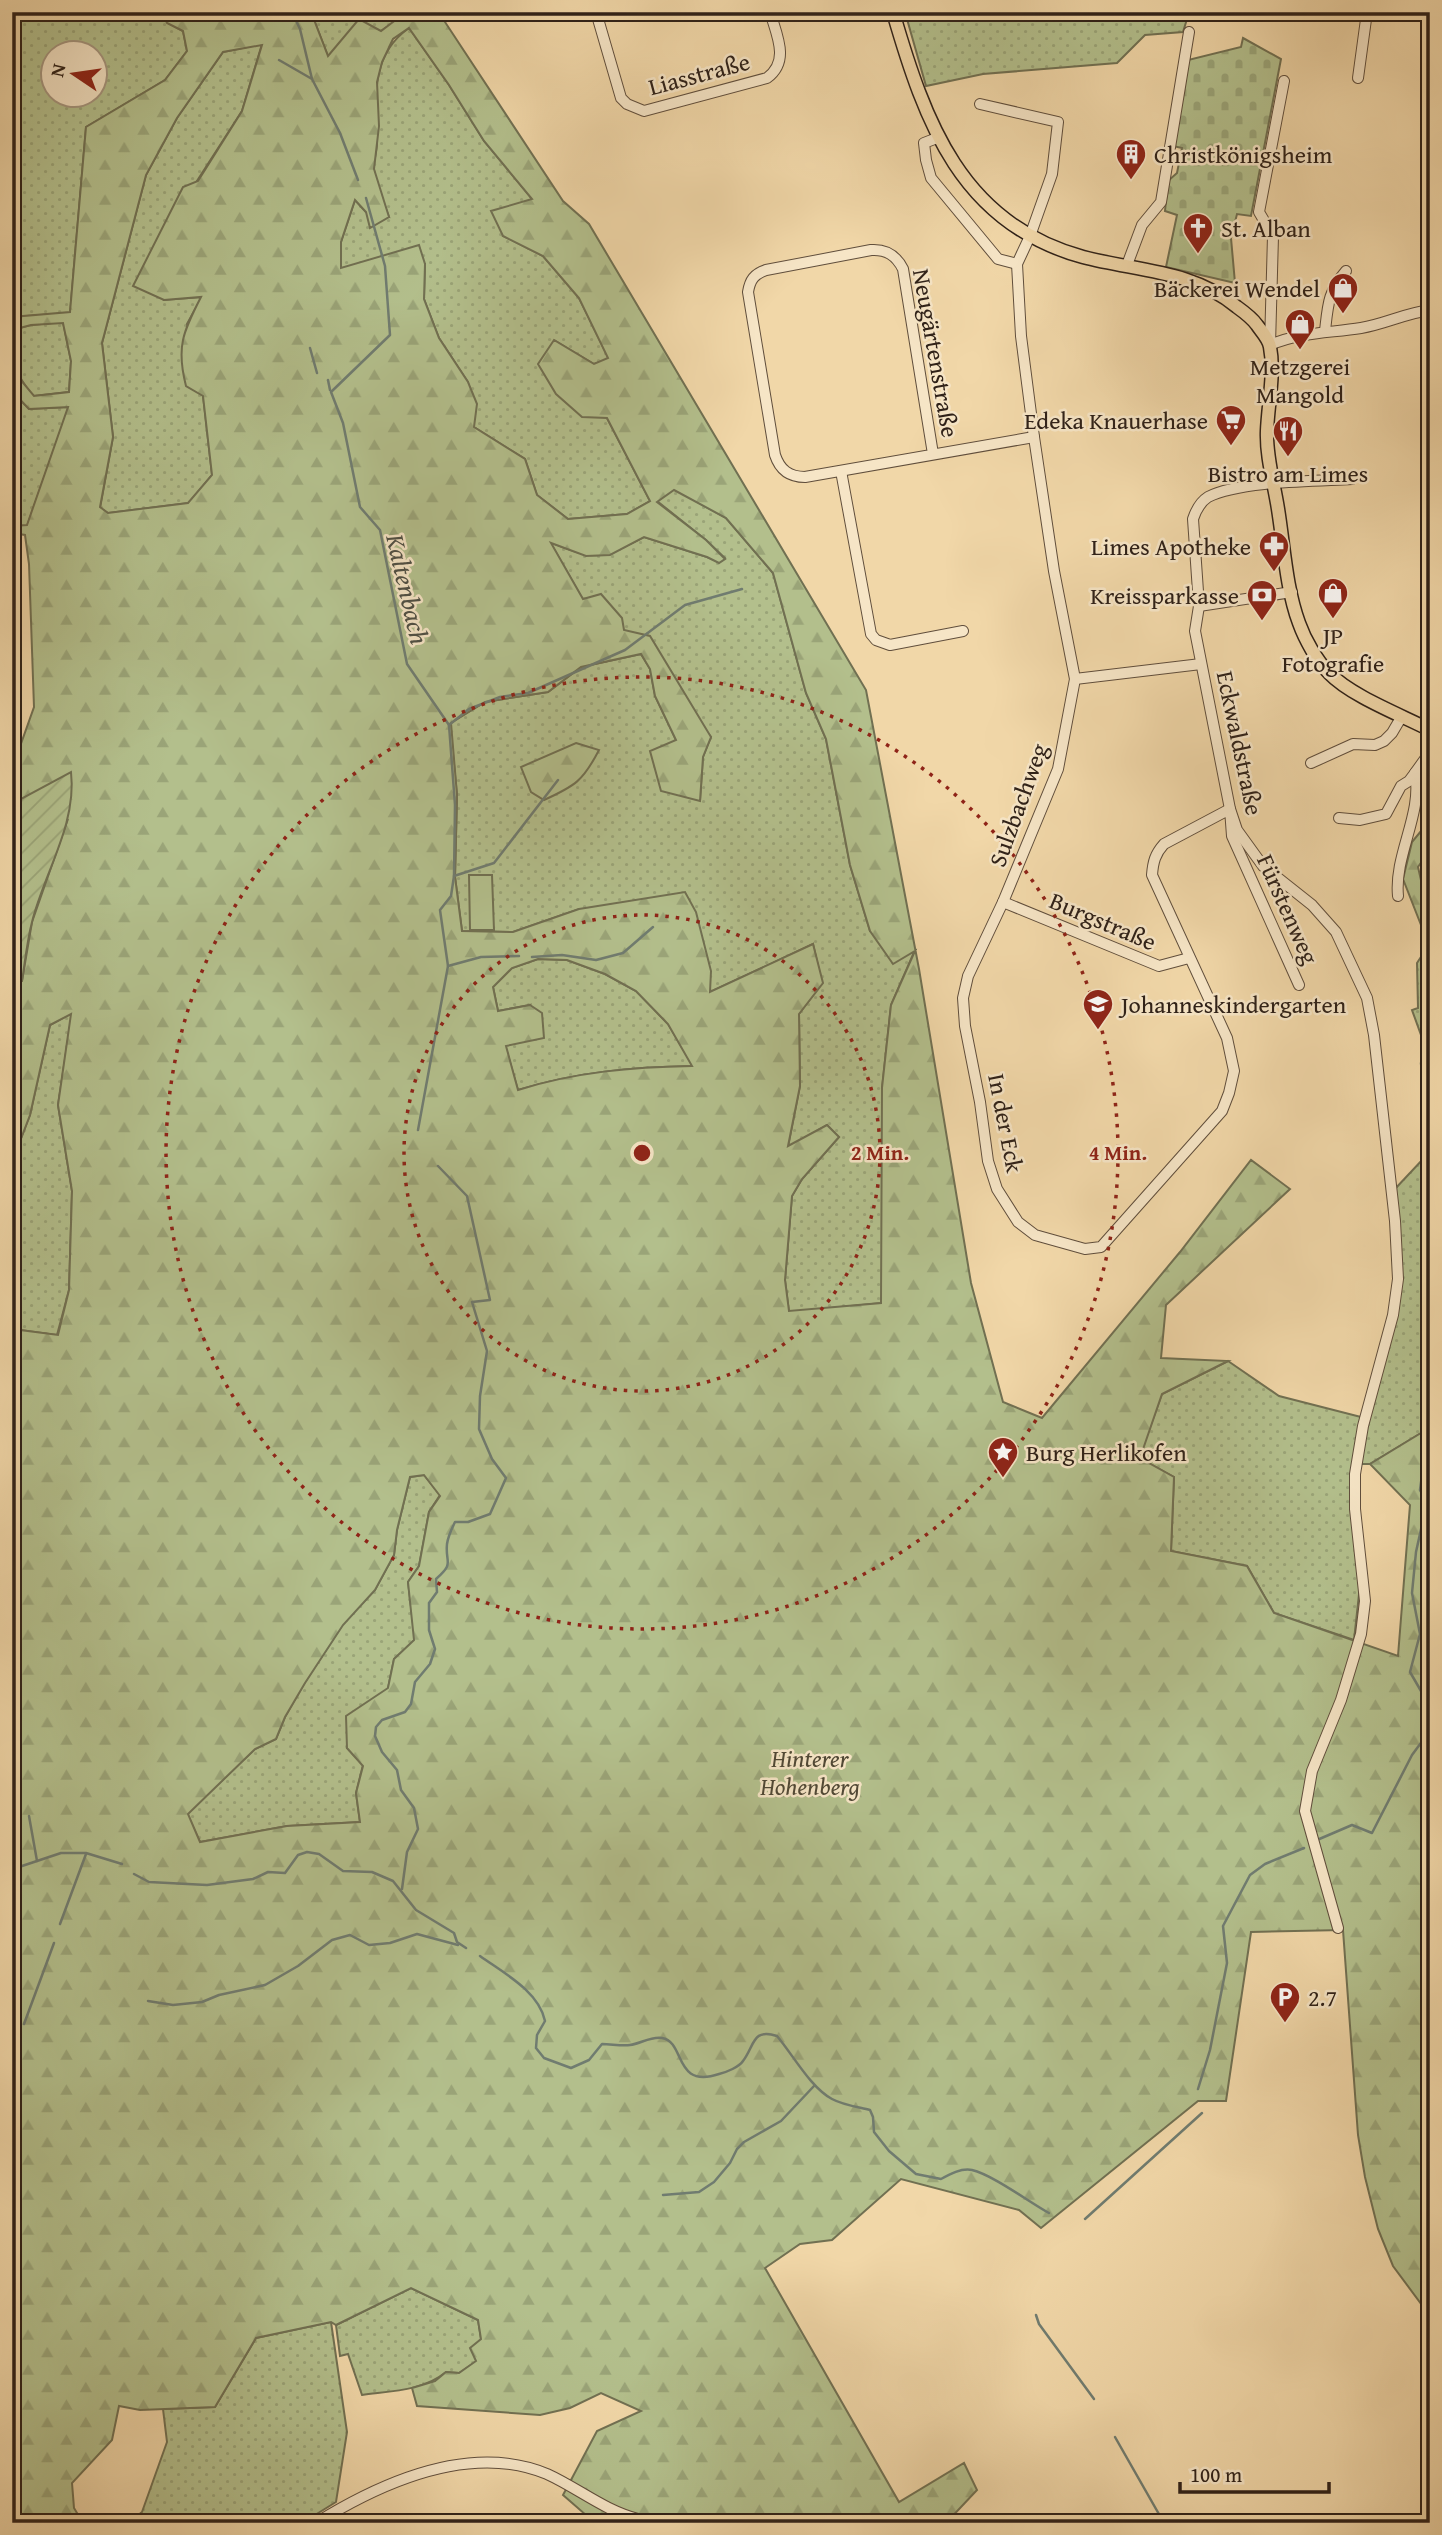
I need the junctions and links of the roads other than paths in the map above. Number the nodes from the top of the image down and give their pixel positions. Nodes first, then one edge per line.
1 (596, 12) edge
2 (770, 12) edge
3 (893, 12) edge
4 (1367, 12) edge
5 (1189, 32) dead end
6 (1430, 74) edge
7 (1358, 78) dead end
8 (1284, 80) dead end
9 (981, 104) dead end
10 (1430, 132) edge
11 (937, 138) junction
12 (1030, 236) junction
13 (1017, 264) junction
14 (1126, 265) junction
15 (1346, 271) dead end
16 (1430, 310) edge
17 (1325, 331) junction
18 (1270, 345) junction
19 (1034, 437) junction
20 (933, 454) junction
21 (841, 471) junction
22 (1352, 479) dead end
23 (1274, 484) junction
24 (1292, 592) junction
25 (1199, 606) junction
26 (962, 631) dead end
27 (1201, 664) junction
28 (1075, 679) junction
29 (1402, 716) junction
30 (1430, 730) edge
31 (1430, 752) edge
32 (1311, 763) dead end
33 (1415, 774) junction
34 (1230, 809) junction
35 (1339, 818) dead end
36 (1398, 896) dead end
37 (1003, 902) junction
38 (1188, 958) junction
39 (1300, 985) dead end
40 (1338, 1928) dead end
41 (316, 2523) edge
42 (760, 2523) edge

1 - 2 street, Liasstraße
3 - 11 main road
4 - 7 street
5 - 14 street
6 - 10 street
8 - 18 street
9 - 12 street, Sulzbachweg
11 - 12 main road
11 - 13 street
12 - 13 street, Sulzbachweg
12 - 14 main road
13 - 19 street, Sulzbachweg
14 - 18 main road
15 - 17 street
16 - 17 street
17 - 18 street
18 - 23 main road
19 - 20 street, Neugärtenstraße
19 - 28 street, Sulzbachweg
20 - 21 street, Neugärtenstraße
20 - 21 street, Neugärtenstraße
21 - 26 street
22 - 23 street
23 - 24 main road
23 - 25 street, Eckwaldstraße
24 - 25 street
24 - 29 main road
25 - 27 street, Eckwaldstraße
27 - 28 street
27 - 34 street, Eckwaldstraße
28 - 37 street, Sulzbachweg
29 - 30 main road
29 - 32 street
31 - 33 street
33 - 35 street
33 - 36 street
34 - 38 street, In der Eck
34 - 39 street, Fürstenweg
34 - 40 street, Eckwaldstraße
37 - 38 street, Burgstraße
37 - 38 street, In der Eck
41 - 42 street

